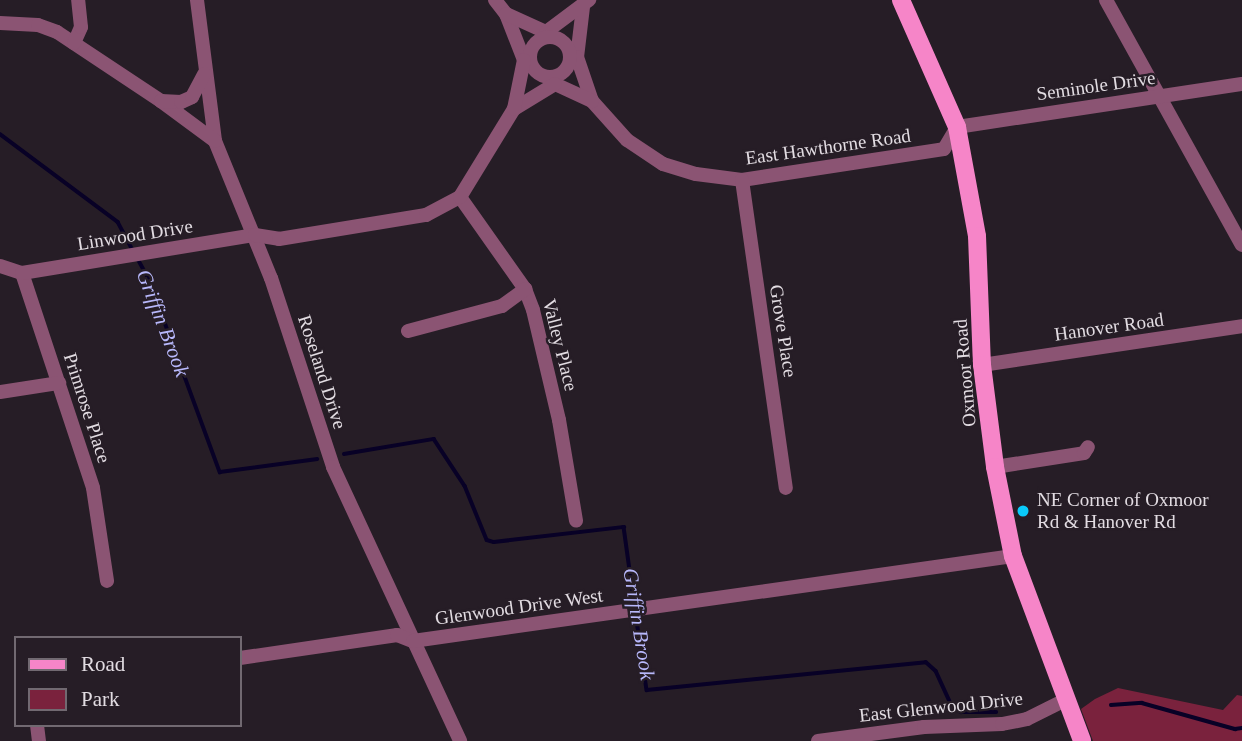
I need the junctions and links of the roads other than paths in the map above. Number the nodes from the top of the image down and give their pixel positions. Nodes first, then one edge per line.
1 (78, 0) edge
2 (197, 0) edge
3 (495, 0) edge
4 (901, 0) edge
5 (1106, 0) edge
6 (586, 4) edge
7 (506, 14) junction
8 (0, 23) edge
9 (547, 34) junction
10 (74, 43) junction
11 (573, 57) junction
12 (527, 60) junction
13 (205, 70) junction
14 (555, 80) junction
15 (1242, 84) edge
16 (1160, 96) junction
17 (592, 100) junction
18 (161, 101) junction
19 (514, 109) junction
20 (957, 127) junction
21 (215, 141) junction
22 (742, 180) junction
23 (460, 197) junction
24 (255, 235) junction
25 (1242, 246) edge
26 (0, 267) edge
27 (22, 273) junction
28 (525, 289) junction
29 (1242, 326) edge
30 (408, 331) dead end
31 (982, 365) junction
32 (59, 383) junction
33 (0, 392) edge
34 (1087, 447) dead end
35 (995, 467) junction
36 (786, 488) dead end
37 (576, 521) dead end
38 (1013, 556) junction
39 (107, 581) dead end
40 (413, 641) junction
41 (242, 658) edge
42 (1066, 700) junction
43 (460, 741) edge
44 (818, 741) edge
45 (1082, 741) edge

1 - 10 street
2 - 13 street, Roseland Drive
3 - 7 street
4 - 20 main road, Oxmoor Road
5 - 16 street
6 - 9 street
6 - 11 street, East Hawthorne Road
7 - 9 street
7 - 12 street
8 - 10 street
9 - 11 street
9 - 12 street
10 - 18 street
11 - 14 street
11 - 17 street, East Hawthorne Road
12 - 14 street
12 - 19 street
13 - 18 street
13 - 21 street, Roseland Drive
14 - 17 street, East Hawthorne Road
14 - 19 street
15 - 16 street, Seminole Drive
16 - 20 street, Seminole Drive
16 - 25 street
17 - 22 street, East Hawthorne Road
18 - 21 street
19 - 23 street
20 - 22 street, East Hawthorne Road
20 - 31 main road, Oxmoor Road
21 - 24 street, Roseland Drive
22 - 36 street, Grove Place
23 - 24 street, Linwood Drive
23 - 28 street, Valley Place
24 - 27 street, Linwood Drive
24 - 40 street, Roseland Drive
26 - 27 street
27 - 32 street, Primrose Place
28 - 30 street
28 - 37 street, Valley Place
29 - 31 street, Hanover Road
31 - 35 main road, Oxmoor Road
32 - 33 street
32 - 39 street, Primrose Place
34 - 35 street
35 - 38 main road, Oxmoor Road
38 - 40 street, Glenwood Drive West
38 - 42 main road, Oxmoor Road
40 - 41 street, Glenwood Drive West
40 - 43 street, Roseland Drive
42 - 44 street, East Glenwood Drive
42 - 45 main road, Oxmoor Road

